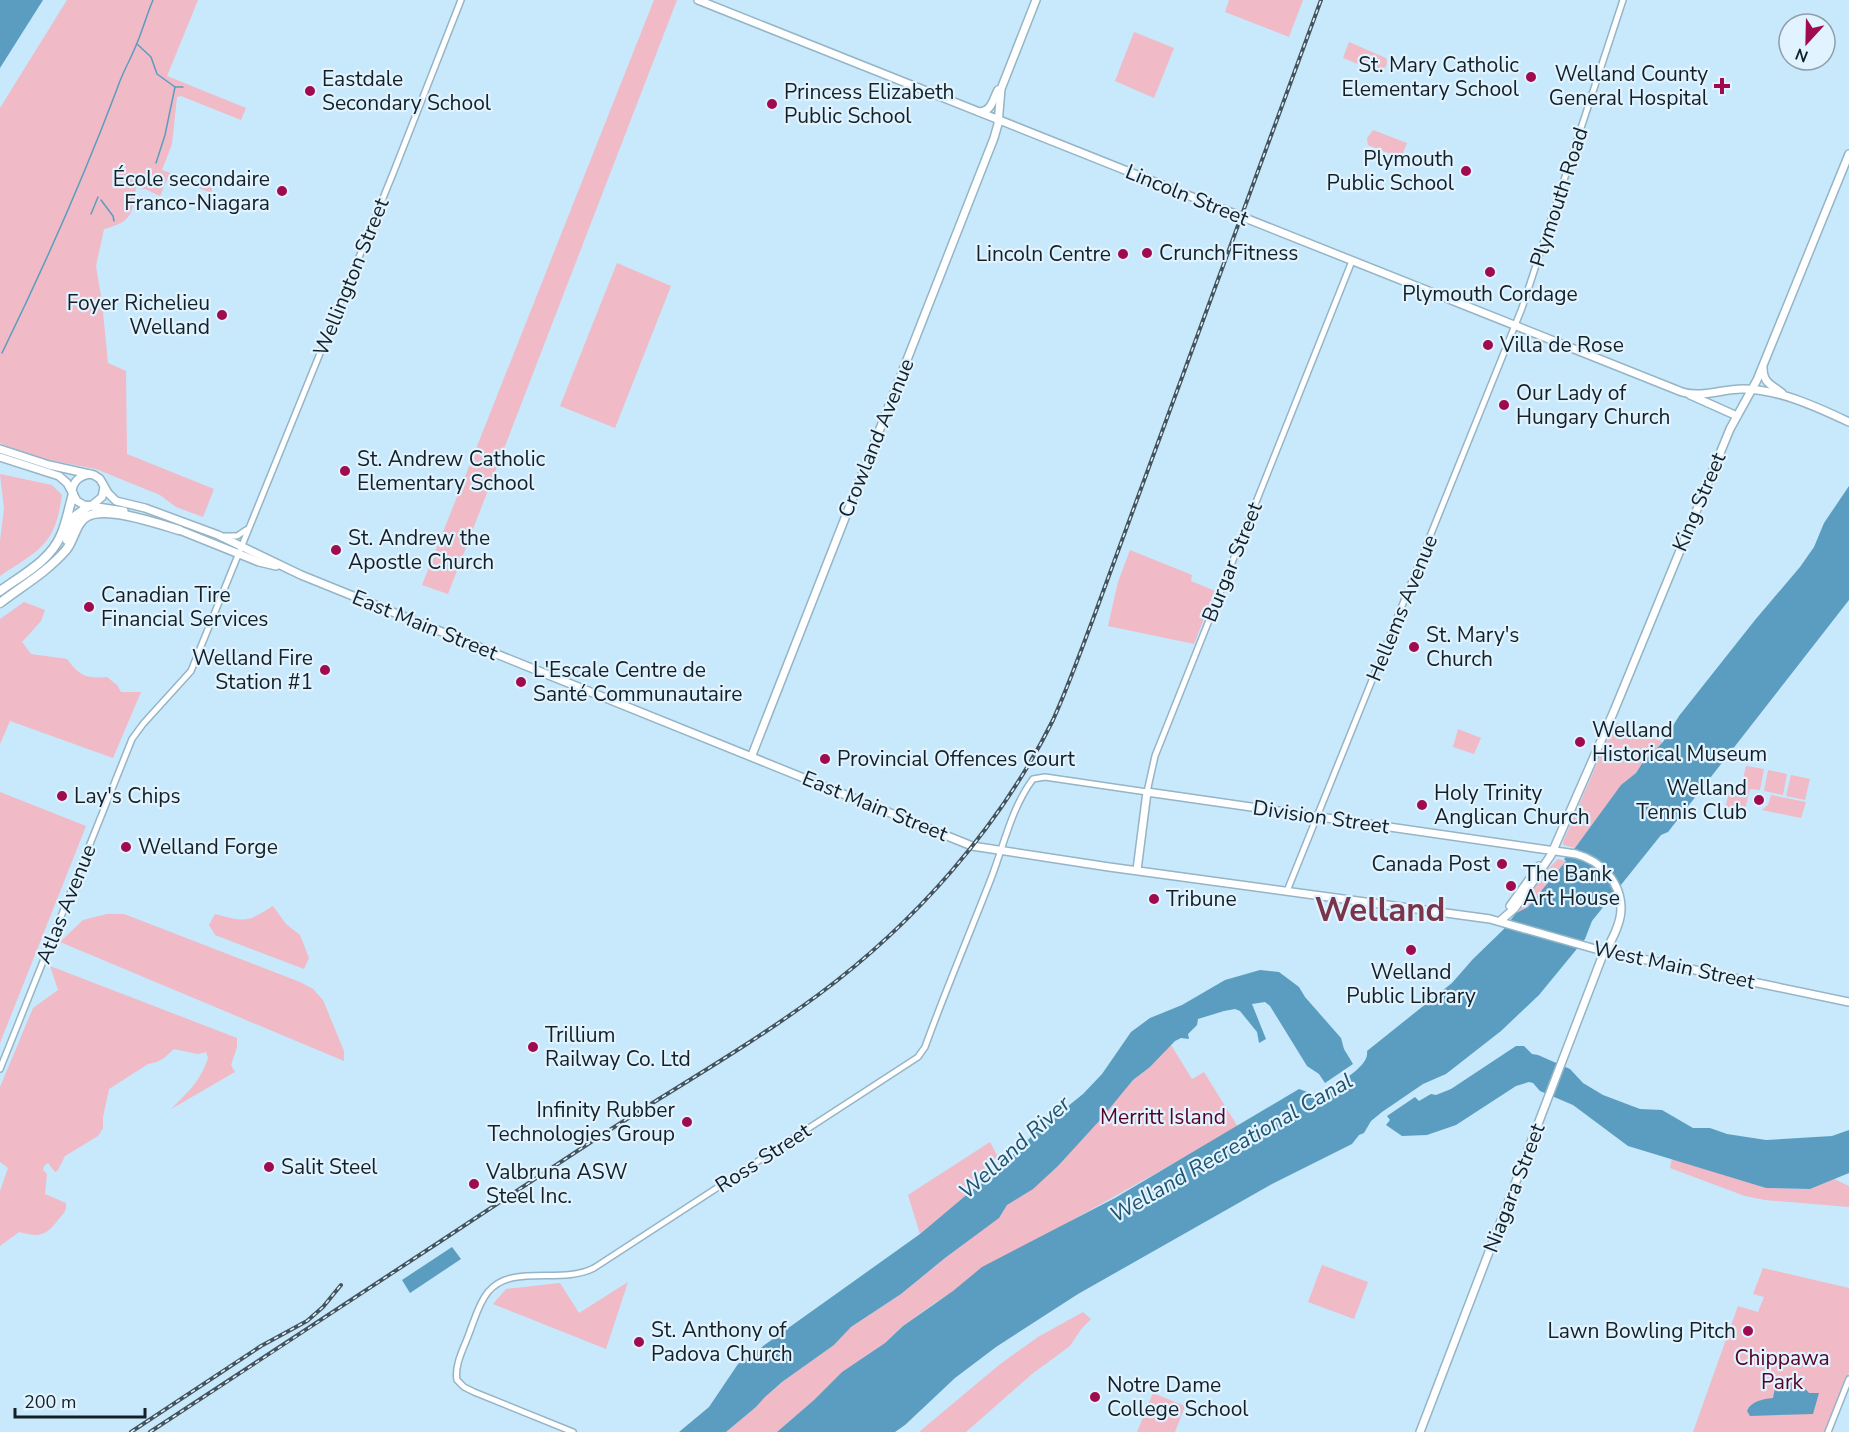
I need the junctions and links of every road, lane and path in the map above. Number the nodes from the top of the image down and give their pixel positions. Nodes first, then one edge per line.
1 (461, 0) edge
2 (698, 0) edge
3 (1036, 0) edge
4 (1623, 0) edge
5 (1005, 77) junction
6 (977, 112) junction
7 (998, 120) junction
8 (1020, 129) junction
9 (989, 150) junction
10 (1849, 154) edge
11 (1352, 261) junction
12 (1515, 326) junction
13 (1763, 366) junction
14 (1752, 389) junction
15 (1687, 394) junction
16 (1786, 397) junction
17 (1737, 416) junction
18 (1849, 422) edge
19 (0, 449) edge
20 (0, 457) edge
21 (91, 474) junction
22 (104, 487) junction
23 (72, 493) junction
24 (90, 506) junction
25 (248, 529) junction
26 (179, 530) junction
27 (218, 535) junction
28 (241, 550) junction
29 (62, 554) junction
30 (0, 591) edge
31 (0, 603) edge
32 (752, 755) junction
33 (1147, 792) junction
34 (1317, 816) junction
35 (1000, 850) junction
36 (1139, 851) junction
37 (1552, 851) junction
38 (1100, 865) junction
39 (1137, 870) junction
40 (1287, 891) junction
41 (1500, 921) junction
42 (1608, 948) junction
43 (1849, 1002) edge
44 (0, 1069) edge
45 (1849, 1379) edge
46 (573, 1432) edge
47 (1420, 1432) edge
48 (1828, 1432) edge

1 - 25 street, Wellington Street
2 - 6 main road, Lincoln Street
3 - 5 main road
4 - 12 street, Plymouth Road
5 - 6 main road
5 - 7 main road, Crowland Avenue
6 - 7 main road, Lincoln Street
7 - 8 main road, Lincoln Street
7 - 9 main road, Crowland Avenue
8 - 9 main road
8 - 11 main road, Lincoln Street
9 - 32 main road, Crowland Avenue
10 - 13 main road, King Street
11 - 12 main road, Lincoln Street
11 - 33 street, Burgar Street
12 - 15 main road, Lincoln Street
12 - 34 street, Hellems Avenue
13 - 14 main road, King Street
13 - 16 main road
14 - 15 main road, Lincoln Street
14 - 16 main road, Lincoln Street
14 - 17 main road, King Street
15 - 17 main road
16 - 18 main road, Lincoln Street
17 - 37 main road, King Street
19 - 21 main road
20 - 23 main road
21 - 22 main road
21 - 23 main road
22 - 24 main road
22 - 27 main road, East Main Street
23 - 24 main road
23 - 30 highway
24 - 26 main road, East Main Street
24 - 29 highway
25 - 27 street
25 - 28 street, Wellington Street
26 - 28 main road, East Main Street
26 - 29 highway
27 - 28 main road, East Main Street
28 - 32 main road, East Main Street
28 - 44 street, Atlas Avenue
29 - 31 highway
32 - 35 main road, East Main Street
33 - 34 main road, Division Street
33 - 35 street, Division Street
33 - 36 main road, Burgar Street
34 - 37 main road, Division Street
34 - 40 street, Hellems Avenue
35 - 38 main road, East Main Street
35 - 46 street, Ross Street
36 - 38 main road
36 - 39 main road, Burgar Street
37 - 41 main road, King Street
37 - 42 main road, Division Street
38 - 39 main road, East Main Street
39 - 40 main road, East Main Street
40 - 41 main road, East Main Street
41 - 42 main road, West Main Street
42 - 43 main road, West Main Street
42 - 47 main road, Niagara Street
45 - 48 street

